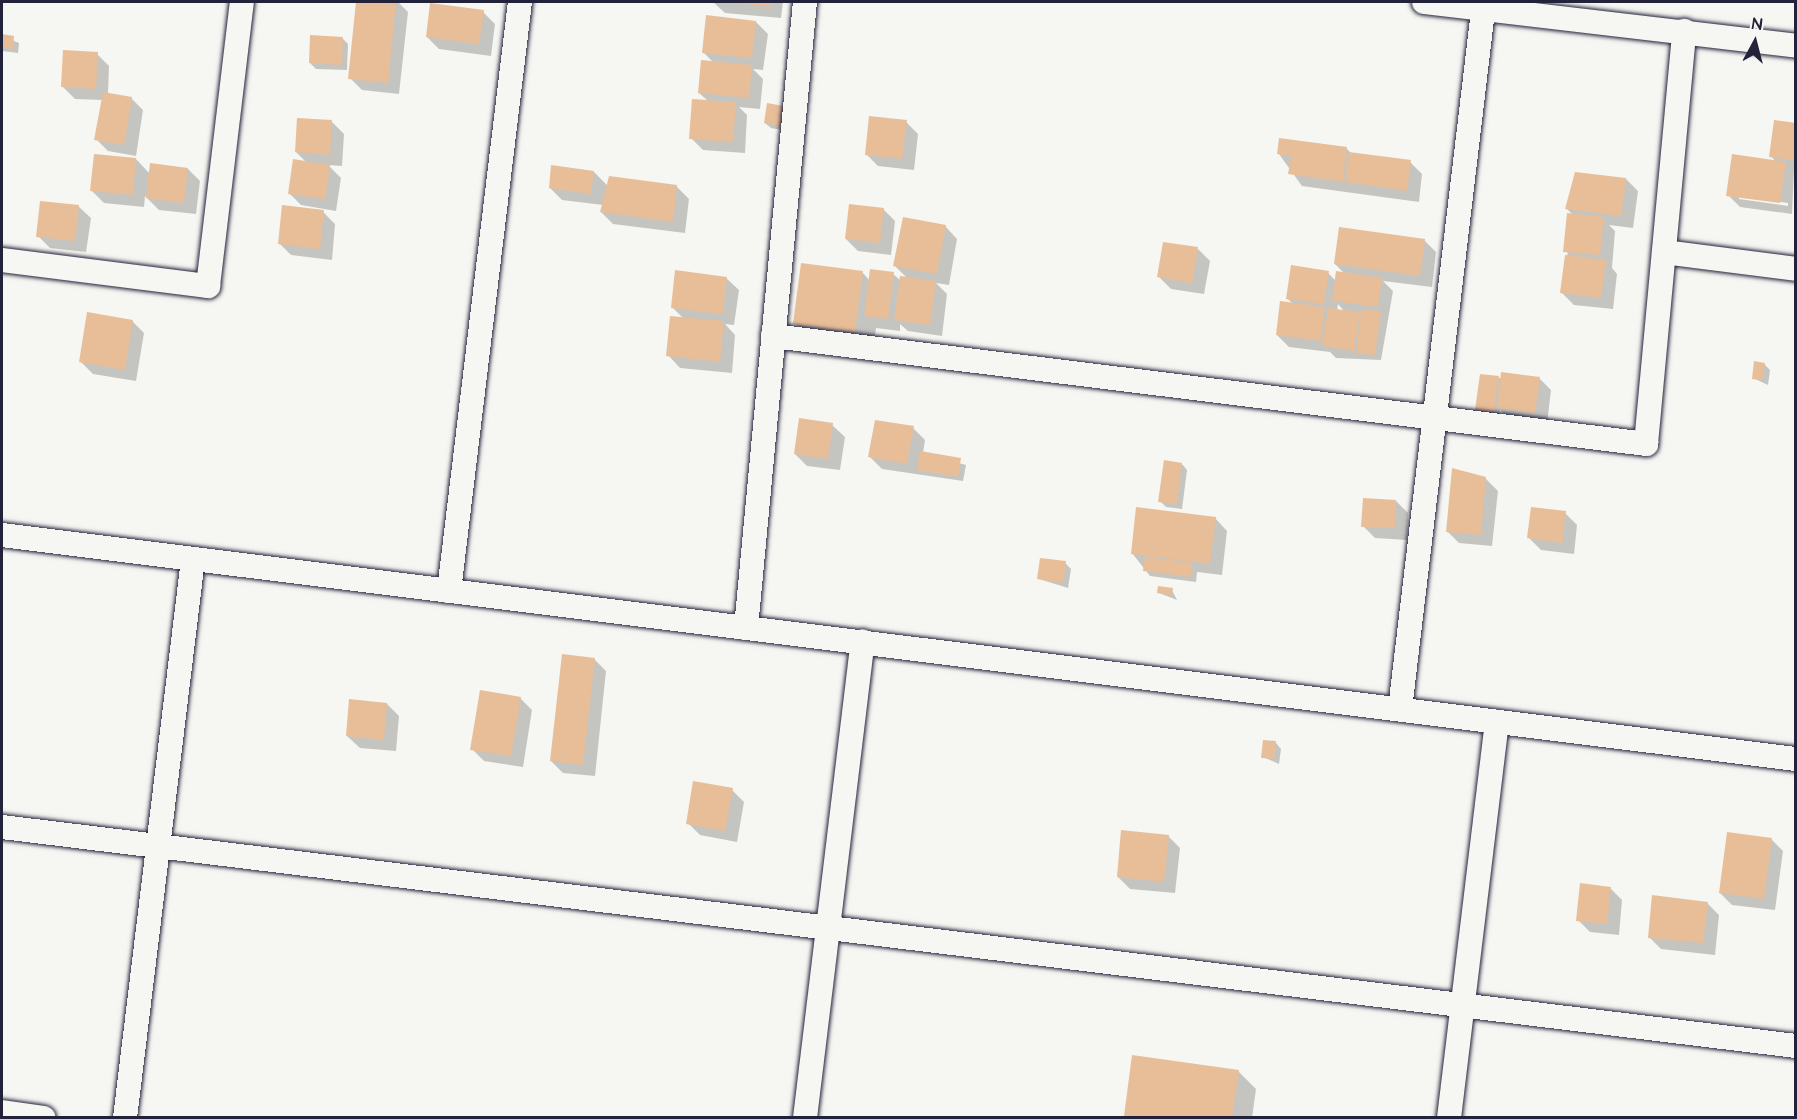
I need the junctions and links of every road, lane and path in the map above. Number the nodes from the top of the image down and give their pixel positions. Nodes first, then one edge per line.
1 (242, 2) edge
2 (520, 2) edge
3 (805, 2) edge
4 (1424, 2) edge
5 (1484, 5) edge
6 (1684, 32) junction
7 (1796, 46) edge
8 (1664, 252) junction
9 (2, 260) edge
10 (1796, 269) edge
11 (773, 336) junction
12 (1434, 420) junction
13 (2, 535) edge
14 (193, 559) junction
15 (449, 591) junction
16 (746, 628) junction
17 (863, 642) junction
18 (1400, 709) junction
19 (1497, 722) junction
20 (1796, 759) edge
21 (2, 827) edge
22 (158, 846) junction
23 (828, 928) junction
24 (1462, 1005) junction
25 (1796, 1046) edge
26 (2, 1112) edge
27 (44, 1118) edge
28 (125, 1118) edge
29 (805, 1118) edge
30 (1449, 1118) edge

1 - 9 street
2 - 15 street
3 - 11 street
4 - 5 street
5 - 6 street
5 - 12 street
6 - 7 street
6 - 8 street
8 - 10 street
8 - 12 street
11 - 12 street
11 - 16 street
12 - 18 street
13 - 14 street
14 - 15 street
14 - 22 street
15 - 16 street
16 - 17 street
17 - 18 street
17 - 23 street
18 - 19 street
19 - 20 street
19 - 24 street
21 - 22 street
22 - 23 street
22 - 28 street
23 - 24 street
23 - 29 street
24 - 25 street
24 - 30 street
26 - 27 street

